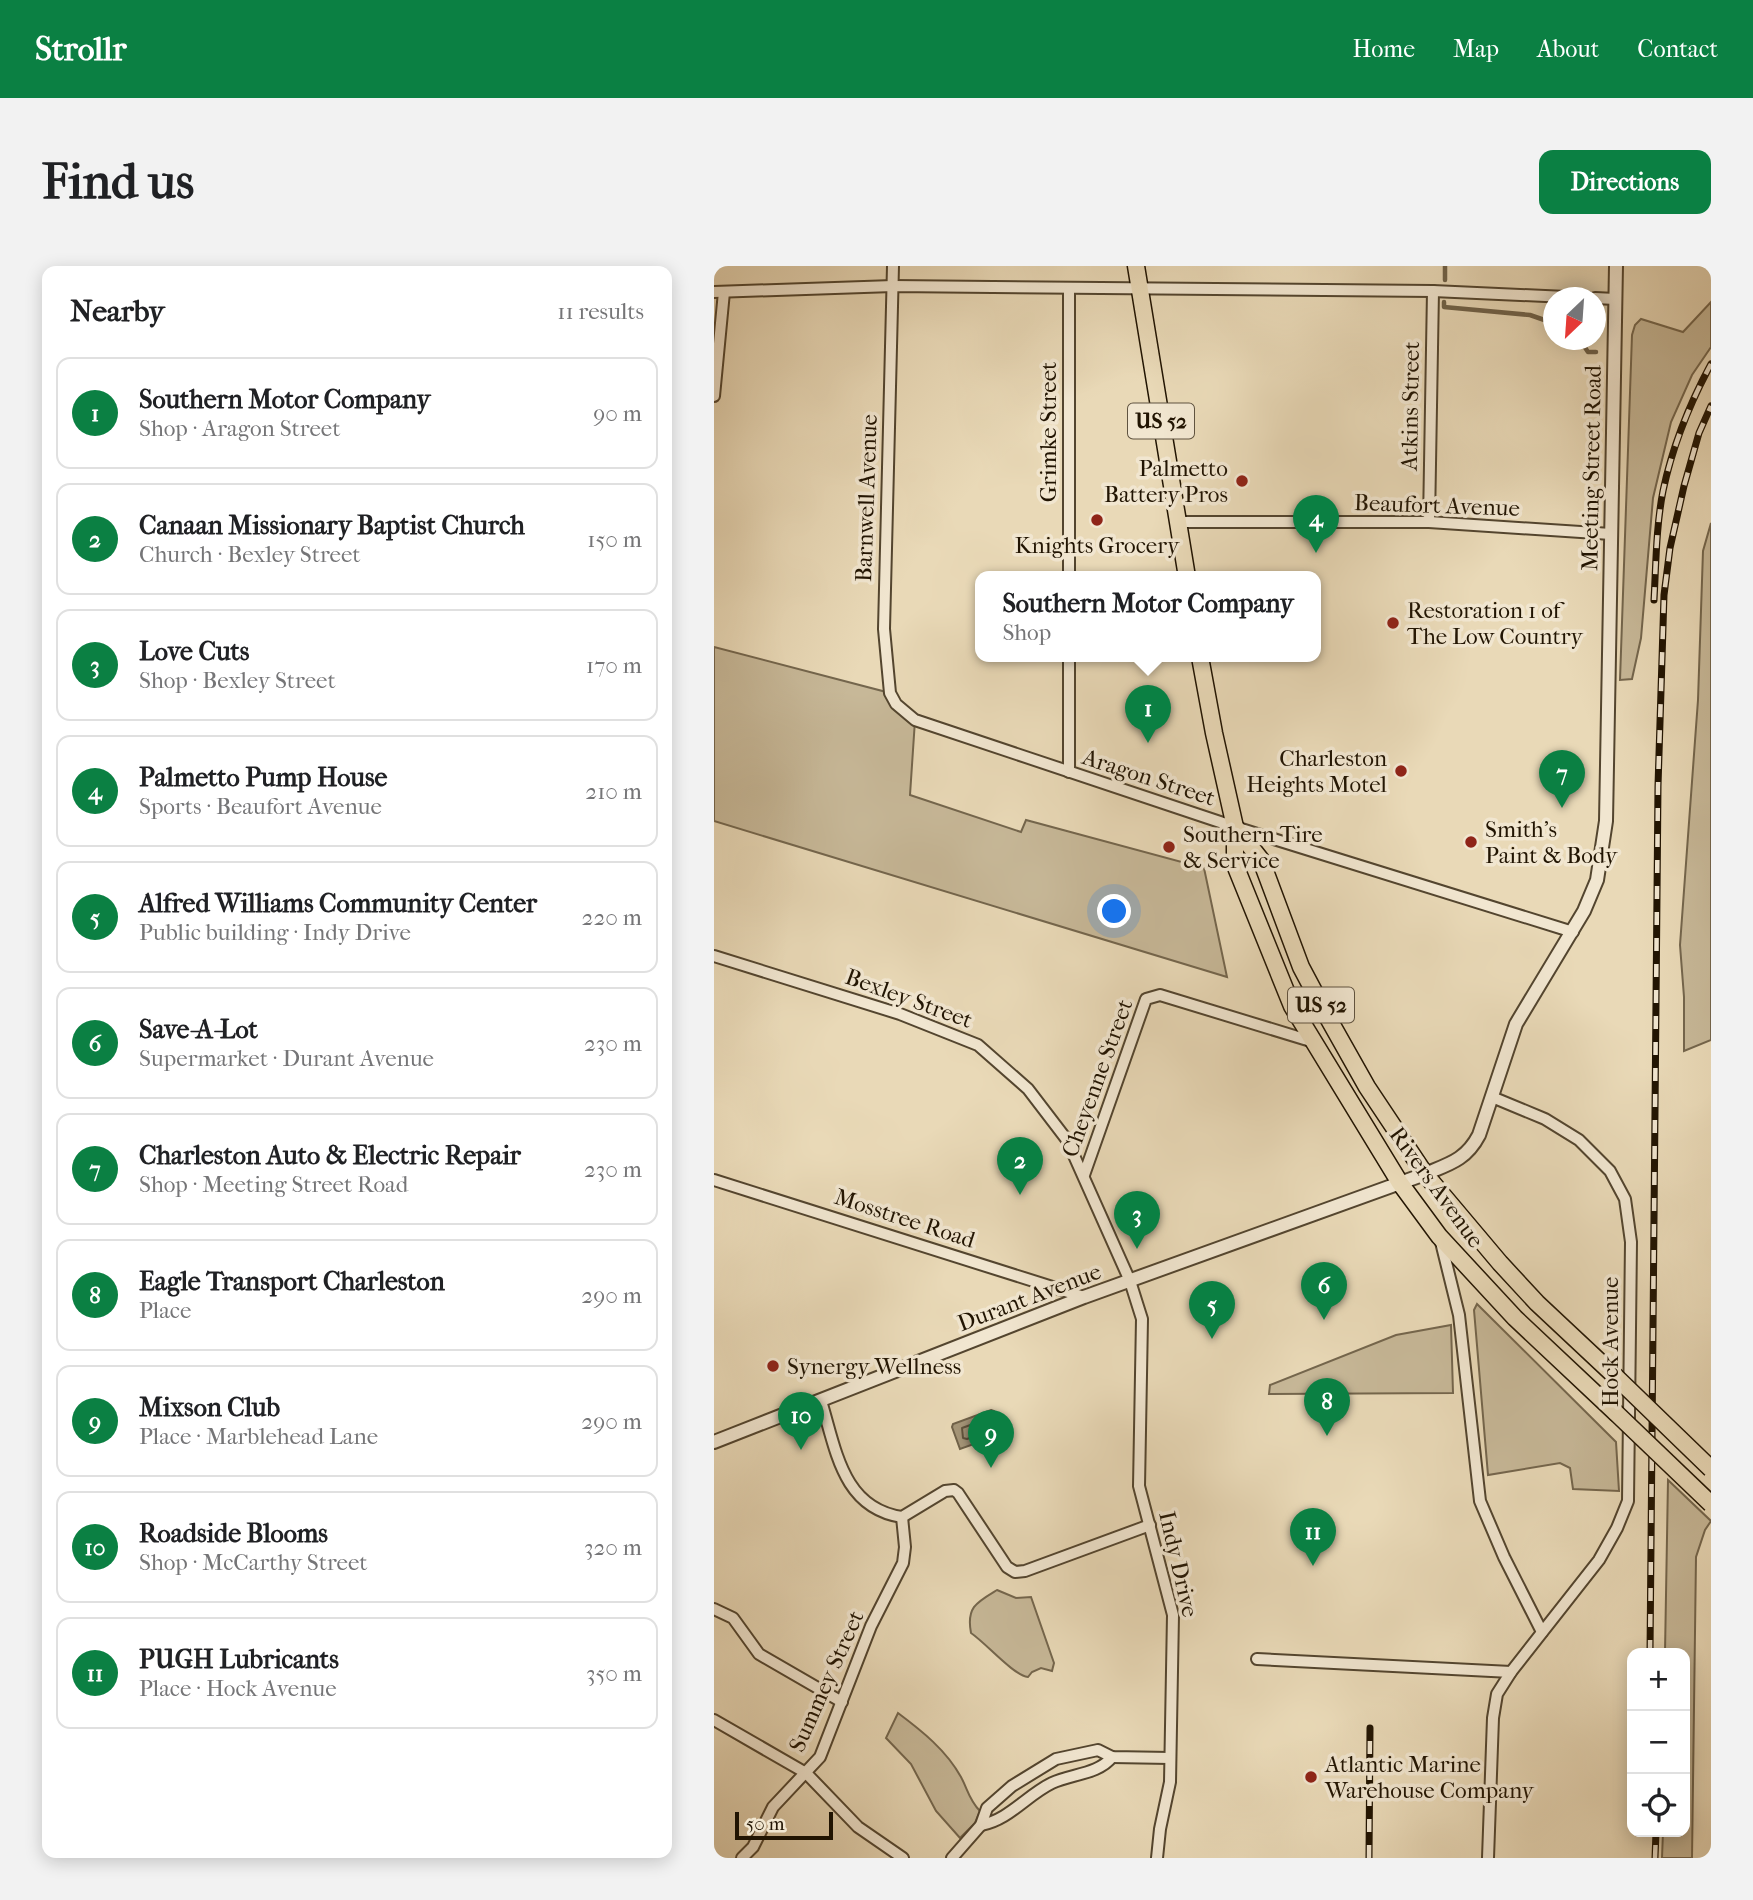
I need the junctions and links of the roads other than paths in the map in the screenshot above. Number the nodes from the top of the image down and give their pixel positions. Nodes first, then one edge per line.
1 (892, 266) edge
2 (1136, 266) edge
3 (1616, 266) edge
4 (893, 286) junction
5 (1069, 288) junction
6 (1140, 290) junction
7 (1433, 291) junction
8 (719, 292) edge
9 (1543, 296) edge
10 (1606, 299) edge
11 (1615, 299) junction
12 (714, 396) edge
13 (1429, 522) junction
14 (1177, 523) junction
15 (1611, 534) junction
16 (1069, 571) edge
17 (1185, 571) edge
18 (1069, 662) edge
19 (1201, 662) edge
20 (915, 720) joint
21 (1069, 772) junction
22 (1235, 827) junction
23 (1573, 932) junction
24 (714, 956) edge
25 (1314, 1042) junction
26 (1492, 1097) junction
27 (1425, 1174) junction
28 (1084, 1175) junction
29 (714, 1180) edge
30 (1400, 1183) junction
31 (1439, 1236) junction
32 (1130, 1281) junction
33 (1084, 1297) junction
34 (821, 1401) junction
35 (714, 1442) edge
36 (1711, 1469) edge
37 (1711, 1504) edge
38 (902, 1517) junction
39 (1150, 1525) junction
40 (714, 1609) edge
41 (1542, 1632) junction
42 (1257, 1659) dead end
43 (1511, 1672) junction
44 (842, 1702) junction
45 (714, 1720) edge
46 (1112, 1758) junction
47 (1170, 1758) junction
48 (806, 1773) junction
49 (981, 1825) junction
50 (755, 1852) edge
51 (742, 1858) edge
52 (903, 1858) edge
53 (952, 1858) edge
54 (1157, 1858) edge
55 (1488, 1858) edge

1 - 4 street, Barnwell Avenue
2 - 6 main road, US 52
3 - 11 street, Meeting Street Road
4 - 5 street
4 - 8 street
4 - 20 street, Barnwell Avenue
5 - 6 street
5 - 16 street, Grimke Street
6 - 7 street
6 - 14 main road, US 52
7 - 9 street
7 - 13 street, Atkins Street
8 - 12 street
10 - 11 street
11 - 15 street, Meeting Street Road
13 - 14 street, Beaufort Avenue
13 - 15 street, Beaufort Avenue
14 - 17 main road, US 52
15 - 23 street, Meeting Street Road
18 - 21 street
19 - 22 main road, Rivers Avenue / US 52
20 - 21 street, Aragon Street
21 - 22 street, Aragon Street
22 - 23 street, Aragon Street
22 - 25 main road, Rivers Avenue / US 52
22 - 27 main road, Rivers Avenue / US 52
23 - 26 street, Meeting Street Road
24 - 28 street, Bexley Street
25 - 28 street, Cheyenne Street
25 - 30 main road, Rivers Avenue / US 52
26 - 27 street, Meeting Street Road
26 - 41 street, Hock Avenue
27 - 30 street, Meeting Street Road
27 - 36 main road, Rivers Avenue / US 52, bridge
28 - 32 street, Bexley Street
29 - 33 street, Mosstree Road
30 - 31 main road, Rivers Avenue / US 52
30 - 32 street, Durant Avenue
31 - 37 main road, Rivers Avenue / US 52, bridge
31 - 41 street
32 - 33 street, Durant Avenue
32 - 39 street, Indy Drive
33 - 34 street, Durant Avenue
34 - 35 street, Durant Avenue
34 - 38 street
38 - 39 street
38 - 44 street, Summey Street
39 - 47 street, Indy Drive
40 - 44 street
41 - 43 street, Hock Avenue
42 - 43 street
43 - 55 street, Hock Avenue
44 - 48 street, Summey Street
45 - 48 street
46 - 47 street
46 - 49 street
46 - 49 street
47 - 54 street, Indy Drive
48 - 50 street, Summey Street
48 - 52 street
49 - 53 street
50 - 51 street, Summey Street

